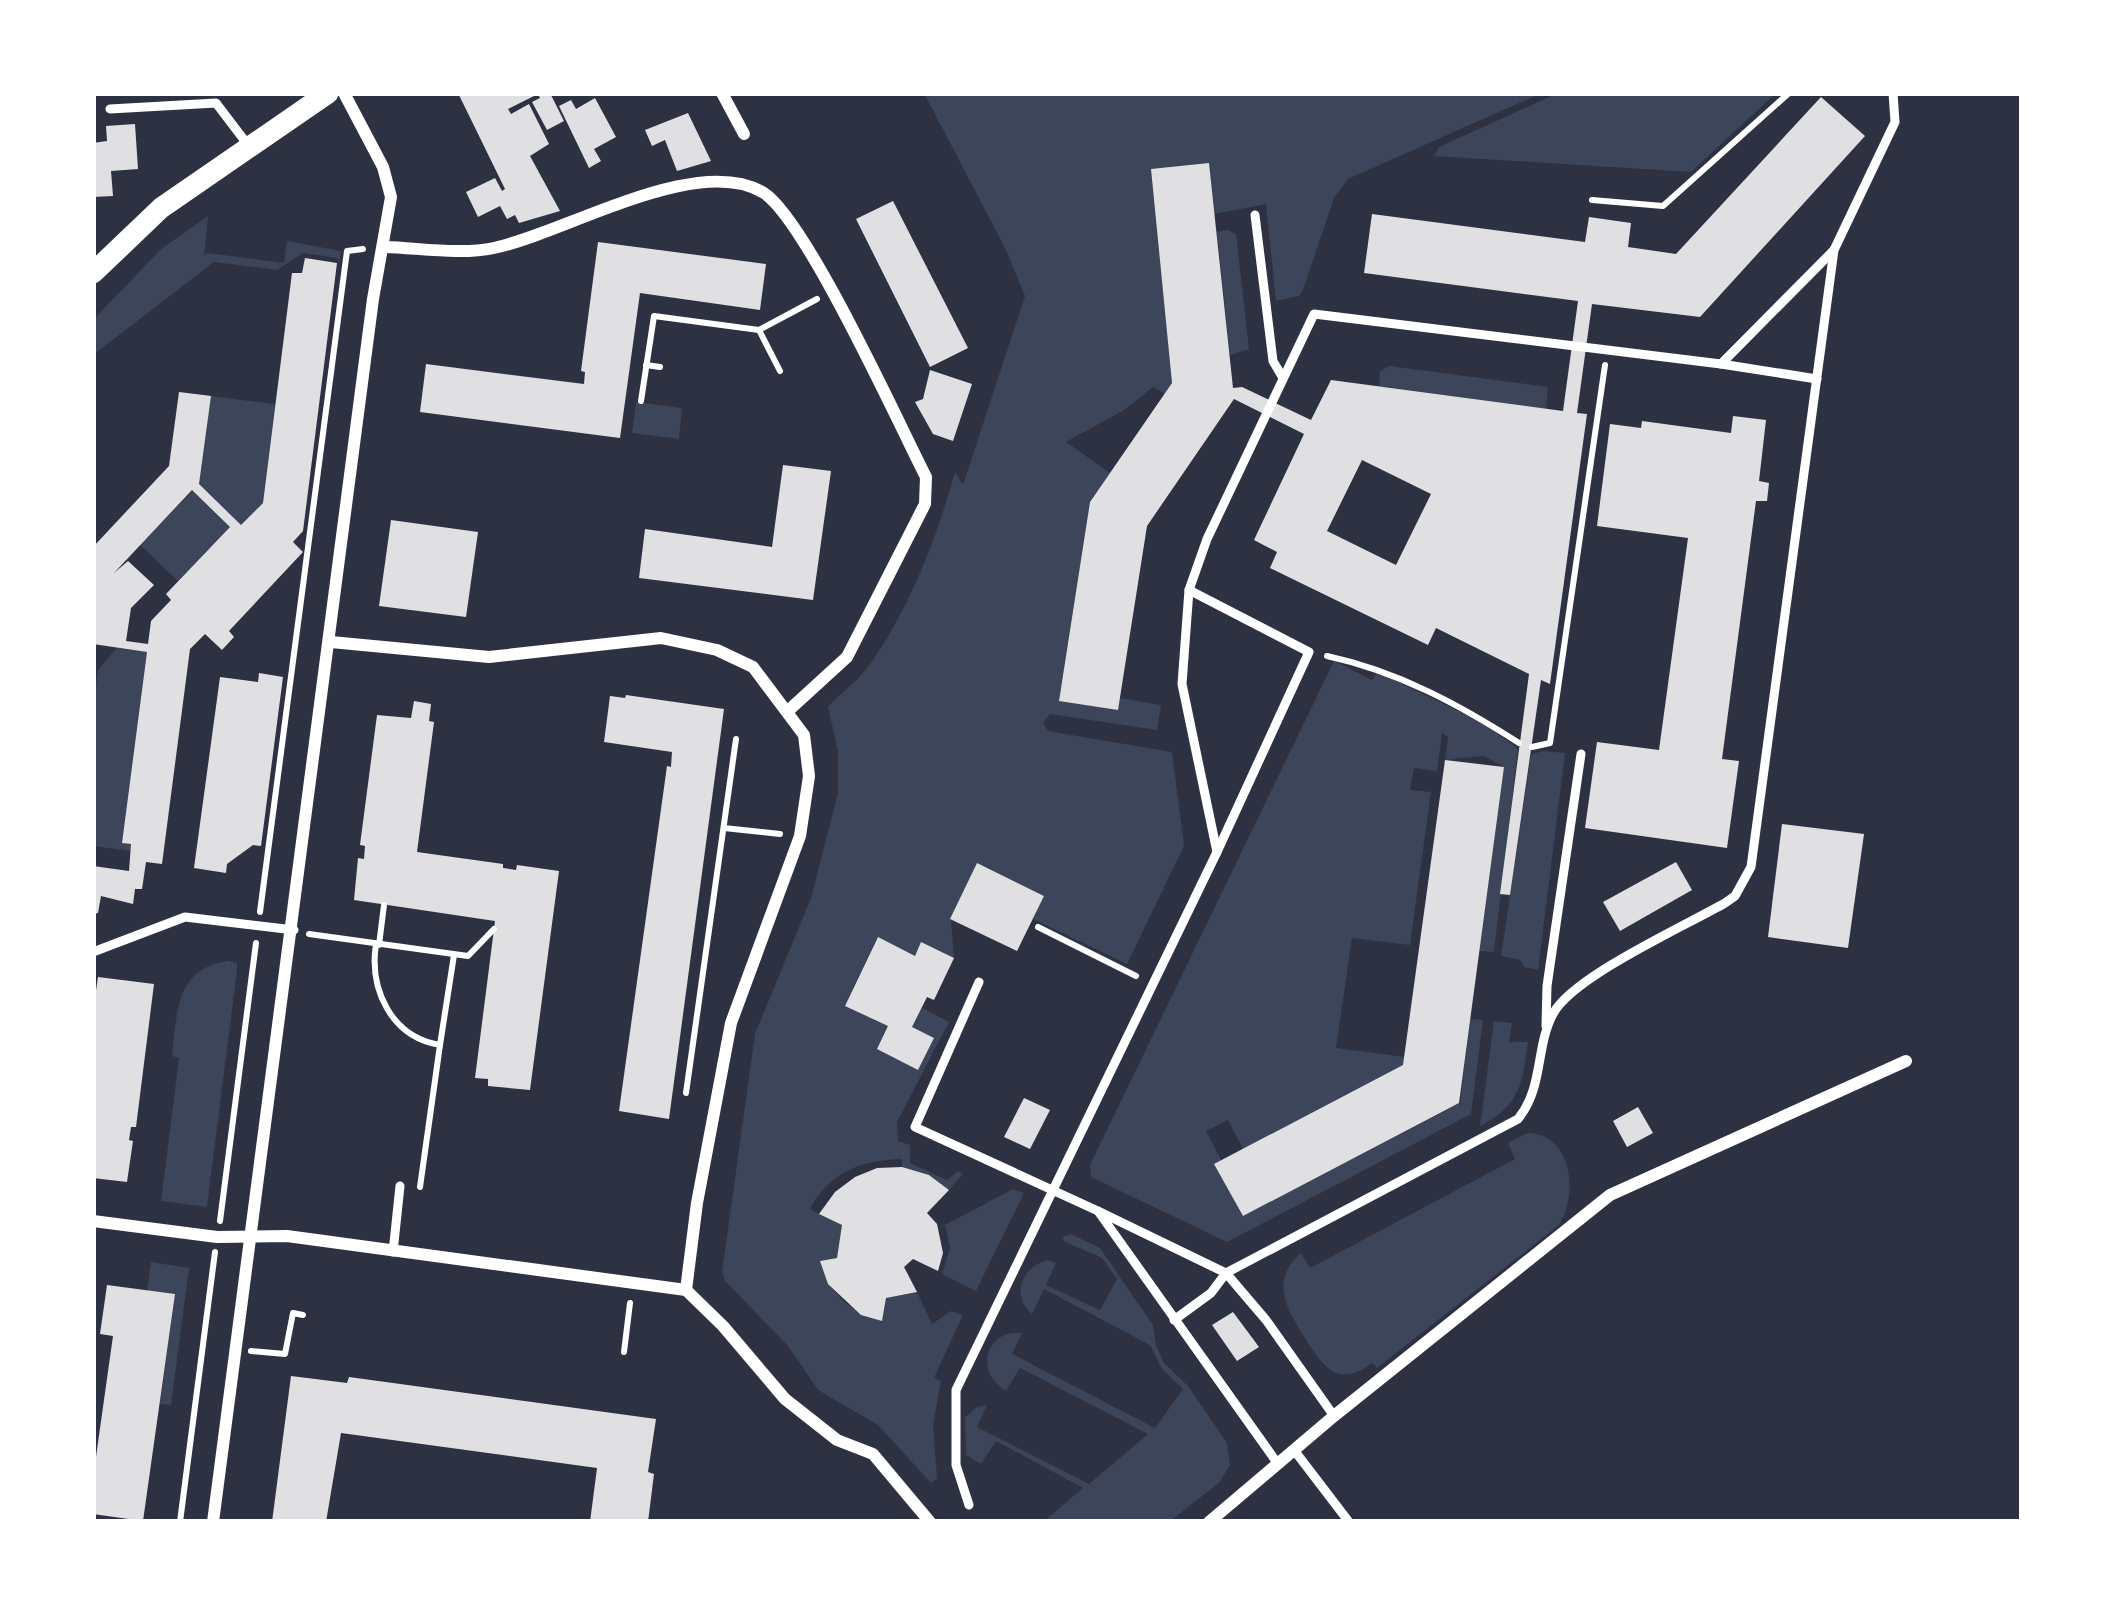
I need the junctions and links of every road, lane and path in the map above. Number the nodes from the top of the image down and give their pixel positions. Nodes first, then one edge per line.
1 (328, 93) edge
2 (344, 93) edge
3 (722, 93) edge
4 (1789, 93) edge
5 (1893, 93) edge
6 (110, 109) dead end
7 (745, 134) dead end
8 (248, 145) junction
9 (1592, 200) dead end
10 (1256, 215) dead end
11 (385, 247) junction
12 (1834, 250) junction
13 (97, 262) edge
14 (830, 292) junction
15 (759, 330) junction
16 (1607, 350) junction
17 (1721, 364) junction
18 (646, 365) junction
19 (660, 367) dead end
20 (780, 371) dead end
21 (1283, 378) junction
22 (1817, 379) junction
23 (641, 401) dead end
24 (1189, 590) junction
25 (331, 642) junction
26 (1309, 652) junction
27 (789, 710) junction
28 (736, 739) dead end
29 (1519, 743) dead end
30 (1532, 747) dead end
31 (1581, 754) dead end
32 (724, 828) junction
33 (800, 836) junction
34 (1217, 852) junction
35 (384, 905) dead end
36 (258, 926) junction
37 (1038, 927) dead end
38 (494, 929) dead end
39 (294, 930) junction
40 (378, 944) junction
41 (93, 952) edge
42 (454, 955) junction
43 (979, 982) dead end
44 (1150, 982) junction
45 (1546, 1031) junction
46 (440, 1045) junction
47 (1906, 1061) dead end
48 (686, 1093) dead end
49 (400, 1186) dead end
50 (420, 1187) dead end
51 (1051, 1189) junction
52 (1098, 1211) junction
53 (93, 1221) edge
54 (252, 1237) junction
55 (218, 1238) junction
56 (393, 1252) junction
57 (1226, 1273) junction
58 (633, 1282) junction
59 (686, 1290) junction
60 (303, 1315) dead end
61 (1174, 1320) junction
62 (267, 1352) dead end
63 (624, 1352) dead end
64 (1334, 1416) junction
65 (1294, 1450) junction
66 (1278, 1464) junction
67 (969, 1505) dead end
68 (180, 1522) edge
69 (213, 1522) edge
70 (930, 1522) edge
71 (1209, 1522) edge
72 (1349, 1522) edge

1 - 8 street
2 - 11 street
3 - 7 street
4 - 9 path
5 - 12 lane
6 - 8 lane
8 - 13 street
10 - 21 lane
11 - 14 street
11 - 25 street
11 - 36 path
12 - 17 lane
12 - 22 lane
14 - 15 path
14 - 27 street
15 - 18 path
15 - 20 path
16 - 17 lane
16 - 21 lane
16 - 30 path
17 - 22 lane
18 - 19 path
18 - 23 path
21 - 24 lane
22 - 45 lane
24 - 26 lane
24 - 34 lane
25 - 27 street
25 - 39 street
26 - 29 path
26 - 34 lane
27 - 33 street
28 - 32 path
31 - 45 lane
32 - 33 path
32 - 48 path
33 - 59 street
34 - 44 lane
35 - 40 path
36 - 39 lane
36 - 41 lane
36 - 55 path
37 - 44 path
38 - 42 path
39 - 40 path
39 - 54 street
40 - 42 path
40 - 46 path
42 - 46 path
43 - 51 lane
44 - 51 lane
45 - 57 lane
46 - 50 path
47 - 64 street
49 - 56 lane
51 - 52 lane
51 - 67 lane
52 - 57 lane
52 - 61 lane
53 - 55 street
54 - 55 street
54 - 56 street
54 - 69 street
55 - 68 path
56 - 58 street
57 - 61 lane
57 - 64 lane
58 - 59 street
58 - 63 path
59 - 70 street
60 - 62 path
61 - 66 lane
64 - 65 street
65 - 66 street
65 - 72 lane
66 - 71 street

